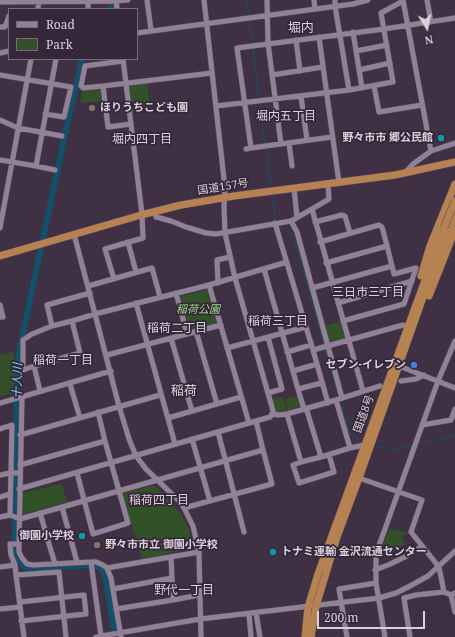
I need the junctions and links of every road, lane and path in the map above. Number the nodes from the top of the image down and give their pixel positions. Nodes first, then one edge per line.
1 (128, 0) edge
2 (148, 0) edge
3 (204, 0) edge
4 (267, 0) edge
5 (314, 0) edge
6 (335, 0) edge
7 (368, 0) edge
8 (403, 0) edge
9 (427, 0) edge
10 (18, 1) edge
11 (39, 1) edge
12 (62, 1) edge
13 (88, 1) edge
14 (114, 1) edge
15 (0, 2) edge
16 (335, 6) junction
17 (315, 9) junction
18 (267, 15) junction
19 (455, 18) edge
20 (8, 19) edge
21 (431, 22) junction
22 (207, 24) junction
23 (408, 26) junction
24 (0, 27) edge
25 (384, 29) junction
26 (151, 30) junction
27 (353, 32) junction
28 (138, 33) edge
29 (340, 34) junction
30 (319, 36) junction
31 (296, 40) junction
32 (268, 43) junction
33 (387, 45) junction
34 (356, 50) junction
35 (31, 60) edge
36 (56, 60) edge
37 (123, 60) edge
38 (390, 63) junction
39 (323, 67) junction
40 (359, 70) junction
41 (300, 71) junction
42 (212, 73) junction
43 (0, 75) edge
44 (272, 75) junction
45 (27, 80) junction
46 (51, 83) junction
47 (126, 84) junction
48 (103, 86) junction
49 (374, 86) junction
50 (362, 88) junction
51 (349, 90) junction
52 (326, 93) junction
53 (301, 96) junction
54 (275, 99) junction
55 (245, 102) junction
56 (422, 105) junction
57 (216, 106) junction
58 (45, 114) junction
59 (0, 120) edge
60 (131, 124) junction
61 (18, 128) junction
62 (42, 132) junction
63 (62, 136) dead end
64 (332, 137) junction
65 (306, 140) junction
66 (289, 143) junction
67 (455, 143) edge
68 (281, 144) junction
69 (431, 151) junction
70 (0, 160) edge
71 (12, 162) junction
72 (455, 162) edge
73 (36, 166) junction
74 (292, 166) dead end
75 (55, 170) dead end
76 (406, 172) junction
77 (339, 183) junction
78 (328, 184) junction
79 (455, 184) edge
80 (294, 188) junction
81 (225, 198) junction
82 (455, 201) edge
83 (446, 205) junction
84 (455, 208) edge
85 (312, 209) junction
86 (155, 211) junction
87 (142, 214) junction
88 (455, 216) edge
89 (297, 217) junction
90 (291, 221) junction
91 (315, 222) junction
92 (275, 223) junction
93 (0, 228) edge
94 (449, 229) edge
95 (224, 233) junction
96 (350, 233) junction
97 (74, 234) junction
98 (128, 242) junction
99 (320, 242) junction
100 (387, 246) junction
101 (0, 256) edge
102 (230, 257) junction
103 (287, 262) junction
104 (326, 263) junction
105 (392, 266) junction
106 (264, 269) junction
107 (136, 272) junction
108 (236, 278) junction
109 (114, 279) junction
110 (412, 281) junction
111 (218, 283) junction
112 (332, 283) junction
113 (209, 285) junction
114 (88, 286) junction
115 (312, 288) junction
116 (90, 293) junction
117 (176, 293) junction
118 (160, 297) junction
119 (136, 303) junction
120 (338, 303) junction
121 (0, 305) edge
122 (95, 314) junction
123 (0, 317) edge
124 (72, 321) junction
125 (343, 321) junction
126 (221, 325) junction
127 (408, 325) junction
128 (52, 326) junction
129 (306, 327) junction
130 (196, 331) junction
131 (282, 333) junction
132 (187, 334) junction
133 (268, 337) junction
134 (171, 338) junction
135 (253, 341) junction
136 (349, 341) junction
137 (454, 343) edge
138 (147, 345) junction
139 (328, 346) junction
140 (312, 347) junction
141 (227, 348) junction
142 (288, 352) junction
143 (107, 355) junction
144 (317, 364) junction
145 (34, 366) junction
146 (399, 366) junction
147 (111, 371) junction
148 (293, 371) junction
149 (424, 375) junction
150 (400, 380) dead end
151 (438, 381) junction
152 (322, 383) junction
153 (70, 384) junction
154 (380, 386) dead end
155 (455, 388) edge
156 (298, 389) junction
157 (40, 391) junction
158 (363, 391) junction
159 (268, 394) junction
160 (160, 395) junction
161 (21, 397) junction
162 (241, 397) junction
163 (342, 398) junction
164 (336, 400) junction
165 (0, 403) edge
166 (328, 403) junction
167 (217, 404) junction
168 (120, 406) junction
169 (304, 409) junction
170 (455, 409) edge
171 (192, 411) junction
172 (98, 412) junction
173 (272, 414) junction
174 (287, 414) junction
175 (80, 418) junction
176 (168, 418) junction
177 (256, 421) junction
178 (249, 423) junction
179 (422, 425) junction
180 (0, 428) edge
181 (218, 432) junction
182 (20, 435) junction
183 (192, 439) junction
184 (105, 441) junction
185 (175, 444) junction
186 (364, 444) junction
187 (350, 448) junction
188 (263, 450) junction
189 (329, 455) junction
190 (136, 456) junction
191 (321, 457) junction
192 (226, 460) junction
193 (111, 462) junction
194 (301, 462) junction
195 (20, 465) junction
196 (200, 468) junction
197 (15, 473) junction
198 (77, 473) junction
199 (0, 475) edge
200 (359, 478) junction
201 (157, 480) junction
202 (19, 489) junction
203 (118, 491) junction
204 (398, 492) junction
205 (10, 494) junction
206 (235, 495) junction
207 (0, 497) edge
208 (83, 501) junction
209 (210, 501) junction
210 (62, 507) junction
211 (184, 508) junction
212 (40, 514) junction
213 (0, 517) edge
214 (15, 517) junction
215 (244, 532) dead end
216 (16, 544) junction
217 (422, 546) junction
218 (455, 551) edge
219 (199, 552) junction
220 (171, 557) junction
221 (77, 562) junction
222 (55, 564) junction
223 (15, 565) junction
224 (91, 565) junction
225 (0, 567) edge
226 (439, 567) junction
227 (106, 568) junction
228 (375, 570) junction
229 (16, 575) junction
230 (172, 578) junction
231 (376, 583) junction
232 (113, 589) junction
233 (444, 592) junction
234 (453, 594) edge
235 (199, 595) junction
236 (62, 597) junction
237 (379, 598) junction
238 (172, 600) junction
239 (341, 604) junction
240 (20, 605) junction
241 (308, 606) junction
242 (316, 606) junction
243 (0, 609) edge
244 (116, 609) junction
245 (455, 612) edge
246 (256, 613) junction
247 (249, 614) junction
248 (64, 616) junction
249 (200, 619) junction
250 (22, 621) junction
251 (121, 635) edge
252 (24, 637) edge
253 (66, 637) edge
254 (98, 637) edge
255 (201, 637) edge
256 (250, 637) edge
257 (260, 637) edge
258 (304, 637) edge
259 (311, 637) edge
260 (347, 637) edge
261 (385, 637) edge
262 (410, 637) edge

1 - 14 street
2 - 26 street
3 - 22 street
4 - 18 street
5 - 17 street
6 - 16 street
7 - 16 street
8 - 23 street
8 - 25 street
9 - 21 street
10 - 11 street
10 - 15 street
11 - 12 street
12 - 13 street
13 - 14 street
16 - 17 street
16 - 29 street
17 - 18 street
18 - 22 street
18 - 32 street
19 - 21 street
20 - 24 street
21 - 23 street
22 - 26 street
22 - 42 street
23 - 25 street
23 - 56 street
25 - 27 street
25 - 33 street
26 - 28 street
27 - 29 street
27 - 34 street
29 - 30 street
29 - 51 street
30 - 31 street
30 - 39 street
31 - 32 street
31 - 41 street
32 - 44 street
32 - 55 street
33 - 34 street
33 - 38 street
34 - 40 street
35 - 45 street
36 - 46 street
37 - 47 street
37 - 48 street
38 - 40 street
38 - 49 street
39 - 41 street
39 - 52 street
40 - 50 street
41 - 44 street
42 - 47 street
42 - 57 street
43 - 45 street
44 - 54 street
45 - 46 street
45 - 61 street
46 - 58 street
46 - 58 street
47 - 48 street
47 - 60 street
48 - 60 street
49 - 50 street
49 - 56 street
50 - 51 street
51 - 52 street
52 - 53 street
52 - 64 street
53 - 54 street
53 - 65 street
54 - 55 street
54 - 68 street
55 - 57 street
55 - 68 street
56 - 69 street
57 - 81 street
58 - 62 street
59 - 61 street
60 - 87 street
61 - 62 street
61 - 71 street
62 - 63 street
62 - 73 street
64 - 65 street
64 - 77 street
65 - 66 street
66 - 68 street
66 - 74 street
67 - 69 street
69 - 76 street
70 - 71 street
71 - 73 street
71 - 93 street
72 - 76 highway, 国道157号
73 - 75 street
76 - 77 highway, 国道157号
77 - 78 highway, 国道157号
78 - 80 highway, 国道157号
78 - 85 street
79 - 83 highway
80 - 81 highway, 国道157号
80 - 89 street
81 - 86 highway, 国道157号
81 - 95 street
82 - 94 highway, 国道8号, bridge
83 - 84 street
83 - 127 highway
85 - 89 street
85 - 91 street
86 - 87 highway, 国道157号
86 - 95 street
87 - 97 highway, 国道157号
87 - 98 street
88 - 94 highway, 国道8号
89 - 90 street
90 - 92 street
90 - 115 street
91 - 96 street
91 - 99 street
92 - 95 street
92 - 103 street
94 - 127 highway, 国道8号
94 - 146 highway, 国道8号
95 - 102 street
96 - 99 street
96 - 100 street
97 - 101 highway, 国道157号
97 - 114 street
98 - 107 street
98 - 109 street
99 - 104 street
100 - 104 street
100 - 105 street
102 - 108 street
102 - 111 street
103 - 106 street
103 - 129 street
104 - 112 street
105 - 110 street
105 - 112 street
106 - 108 street
106 - 131 street
107 - 109 street
107 - 118 street
108 - 111 street
108 - 135 street
109 - 114 street
110 - 120 street
110 - 125 street
111 - 113 street
112 - 115 street
112 - 120 street
113 - 117 street
113 - 126 street
114 - 116 street
115 - 139 street
116 - 122 street
116 - 128 street
117 - 118 street
117 - 132 street
118 - 119 street
119 - 122 street
119 - 138 street
120 - 125 street
121 - 123 street
122 - 124 street
122 - 143 street
124 - 128 street
124 - 145 street
125 - 136 street
126 - 130 street
126 - 141 street
127 - 136 street
127 - 186 highway, 国道8号
128 - 145 street
129 - 131 street
129 - 140 street
130 - 132 street
130 - 167 street
131 - 133 street
131 - 142 street
132 - 134 street
133 - 135 street
133 - 159 street
134 - 138 street
134 - 171 street
135 - 141 street
135 - 159 street
136 - 139 street
136 - 158 street
137 - 151 street
138 - 143 street
138 - 160 street
139 - 140 street
139 - 163 street
140 - 142 street
140 - 144 street
141 - 162 street
142 - 148 street
143 - 147 street
144 - 148 street
144 - 152 street
145 - 157 street
146 - 149 street
146 - 200 highway, 国道8号
147 - 153 street
147 - 168 street
148 - 156 street
149 - 150 street
149 - 151 street
151 - 155 street
151 - 179 street
152 - 156 street
152 - 166 street
153 - 157 street
153 - 175 street
154 - 158 street
156 - 169 street
157 - 161 street
158 - 163 street
159 - 173 street
160 - 168 street
160 - 176 street
161 - 165 street
161 - 182 street
162 - 167 street
162 - 178 street
163 - 164 street
164 - 166 street
164 - 187 street
166 - 169 street
167 - 171 street
168 - 172 street
168 - 190 street
169 - 174 street
169 - 191 street
170 - 179 street
171 - 176 street
172 - 175 street
172 - 184 street
173 - 174 street
173 - 177 street
174 - 194 street
175 - 182 street
176 - 185 street
177 - 178 street
177 - 188 street
178 - 181 street
179 - 204 street
180 - 197 street
181 - 183 street
181 - 192 street
182 - 195 street
183 - 185 street
183 - 196 street
184 - 193 street
184 - 195 street
185 - 190 street
186 - 187 street
186 - 241 highway, 国道8号
187 - 189 street
188 - 192 street
188 - 206 street
189 - 191 street
189 - 194 street
190 - 193 street
190 - 201 street
191 - 194 street
192 - 196 street
192 - 206 street
193 - 198 street
193 - 203 street
195 - 197 street
196 - 201 street
196 - 209 street
197 - 199 street
197 - 202 street
197 - 205 street
198 - 202 street
198 - 208 street
200 - 204 street
200 - 242 highway, 国道8号
201 - 203 street
201 - 211 street
202 - 214 street
203 - 208 street
203 - 208 street
204 - 217 street
204 - 228 street
205 - 207 street
205 - 214 street
206 - 209 street
206 - 215 street
208 - 210 street
209 - 211 street
210 - 212 street
210 - 221 street
211 - 219 street
212 - 214 street
212 - 222 street
213 - 214 street
214 - 216 street
216 - 222 street
216 - 223 street
217 - 226 street
217 - 228 street
218 - 226 street
219 - 220 street
219 - 235 street
220 - 227 street
220 - 230 street
221 - 222 street
221 - 224 street
223 - 225 street
223 - 229 street
224 - 227 street
224 - 254 street
226 - 233 street
226 - 237 street
227 - 232 street
228 - 231 street
229 - 236 street
229 - 240 street
230 - 232 street
230 - 238 street
231 - 237 street
231 - 239 street
232 - 244 street
233 - 234 street
233 - 262 street
234 - 245 street
235 - 238 street
235 - 249 street
236 - 240 street
236 - 248 street
236 - 248 street
237 - 239 street
237 - 261 street
238 - 244 street
239 - 242 street
239 - 260 street
240 - 243 street
240 - 250 street
241 - 242 street
241 - 246 street
241 - 258 highway, 国道8号
242 - 259 highway, 国道8号
244 - 251 street
246 - 247 street
246 - 257 street
247 - 249 street
247 - 256 street
248 - 250 street
248 - 253 street
249 - 251 street
249 - 255 street
250 - 252 street
251 - 254 street

